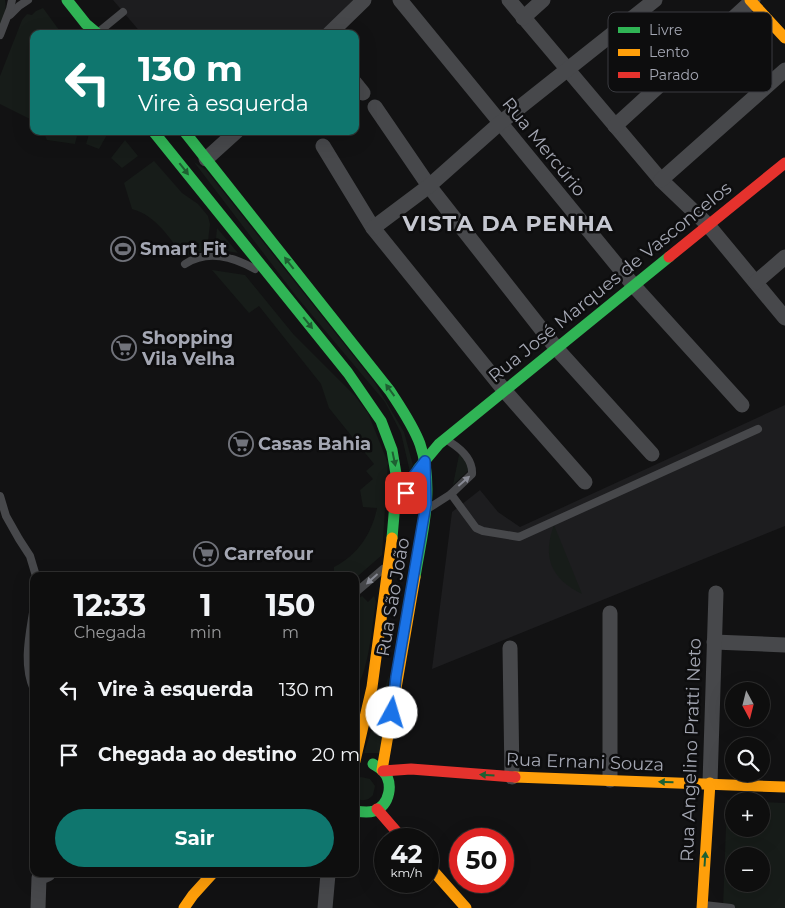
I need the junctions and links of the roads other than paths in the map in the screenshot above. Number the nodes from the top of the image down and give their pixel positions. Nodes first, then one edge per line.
1 (12, 0) edge
2 (28, 0) edge
3 (67, 0) edge
4 (78, 0) edge
5 (400, 0) edge
6 (509, 0) edge
7 (543, 0) edge
8 (655, 0) edge
9 (751, 0) edge
10 (358, 2) edge
11 (123, 12) dead end
12 (640, 12) edge
13 (738, 12) edge
14 (762, 12) edge
15 (523, 18) junction
16 (6, 21) junction
17 (772, 23) edge
18 (96, 30) edge
19 (99, 30) edge
20 (104, 30) edge
21 (333, 30) edge
22 (0, 35) edge
23 (608, 38) edge
24 (785, 38) edge
25 (569, 70) junction
26 (785, 70) edge
27 (772, 82) edge
28 (652, 92) edge
29 (760, 92) edge
30 (375, 107) dead end
31 (500, 123) junction
32 (616, 126) junction
33 (156, 135) edge
34 (187, 135) edge
35 (233, 135) edge
36 (323, 146) dead end
37 (206, 159) junction
38 (785, 163) edge
39 (661, 180) junction
40 (428, 186) junction
41 (708, 225) junction
42 (373, 228) junction
43 (785, 257) edge
44 (185, 264) dead end
45 (756, 282) junction
46 (634, 286) junction
47 (287, 297) junction
48 (785, 318) edge
49 (557, 349) junction
50 (504, 390) junction
51 (742, 405) dead end
52 (406, 415) junction
53 (424, 426) dead end
54 (758, 429) dead end
55 (449, 435) junction
56 (445, 454) dead end
57 (652, 454) dead end
58 (425, 461) junction
59 (438, 474) dead end
60 (413, 476) dead end
61 (585, 482) dead end
62 (408, 488) dead end
63 (450, 494) junction
64 (0, 496) edge
65 (426, 507) junction
66 (396, 518) junction
67 (388, 564) junction
68 (35, 572) edge
69 (359, 589) edge
70 (716, 593) dead end
71 (610, 613) dead end
72 (30, 633) edge
73 (714, 642) junction
74 (785, 645) edge
75 (510, 648) dead end
76 (375, 662) junction
77 (30, 678) edge
78 (359, 696) edge
79 (389, 734) junction
80 (359, 744) edge
81 (359, 764) edge
82 (411, 769) junction
83 (383, 770) junction
84 (512, 777) junction
85 (610, 780) junction
86 (710, 783) junction
87 (785, 787) edge
88 (377, 809) junction
89 (359, 812) edge
90 (394, 828) edge
91 (44, 877) edge
92 (209, 877) edge
93 (328, 877) edge
94 (439, 877) edge
95 (702, 906) edge
96 (38, 908) edge
97 (184, 908) edge
98 (325, 908) edge
99 (466, 908) edge
100 (730, 908) edge

1 - 16 lane
2 - 16 lane
3 - 18 main road
4 - 19 main road
5 - 31 street, Rua Mercúrio
6 - 15 street
7 - 15 street
8 - 12 street
9 - 13 street
9 - 14 main road
10 - 21 street
11 - 20 lane
15 - 25 street
16 - 22 lane
17 - 24 main road
23 - 25 street
25 - 31 street
25 - 32 street
26 - 27 street
28 - 32 street
29 - 39 street
30 - 40 street
31 - 40 street
31 - 46 street, Rua Mercúrio
32 - 39 street
33 -> 47 main road
34 - 37 main road, Rua São João
35 - 37 street
36 - 42 street
52 -> 37 main road, Rua São João
38 - 41 main road, Rua José Marques de Vasconcelos
39 - 41 street
40 - 42 street
40 - 49 street
41 - 45 street
41 - 46 main road, Rua José Marques de Vasconcelos
42 - 50 street
43 - 45 street
44 - 47 lane
45 - 48 street
46 - 49 main road, Rua José Marques de Vasconcelos
46 - 51 street, Rua Mercúrio
47 -> 66 main road
49 - 50 main road, Rua José Marques de Vasconcelos
49 - 57 street
50 - 55 main road, Rua José Marques de Vasconcelos
50 - 61 street
52 - 53 main road
52 - 58 main road, Rua São João
54 - 63 lane
55 - 56 main road, Rua José Marques de Vasconcelos
55 - 58 main road, Rua José Marques de Vasconcelos
63 -> 55 lane
58 - 60 main road, Rua José Marques de Vasconcelos
58 - 65 main road, Rua São João
59 - 65 main road
62 - 66 main road
63 - 65 lane
64 - 68 lane
65 - 79 main road, Rua São João
66 - 67 main road, Rua São João
67 -> 69 lane
67 - 76 main road, Rua São João
70 - 73 street, Rua Angelino Pratti Neto
71 - 85 street
72 - 77 lane
73 - 74 street
73 - 86 street, Rua Angelino Pratti Neto
75 - 84 street
76 - 78 main road
76 - 80 main road, Rua São João
79 - 82 main road
79 - 83 main road, Rua São João
81 - 83 main road, Rua Ernani Souza
82 - 83 main road, Rua Ernani Souza
84 -> 82 main road, Rua Ernani Souza
83 - 88 main road
84 - 85 main road, Rua Ernani Souza
86 -> 85 main road, Rua Ernani Souza
86 - 87 main road, Rua Ernani Souza
95 -> 86 main road, Rua Angelino Pratti Neto
88 - 89 main road
88 - 90 main road
91 - 96 street
92 - 97 main road
93 - 98 street
94 - 99 main road
95 - 100 lane

